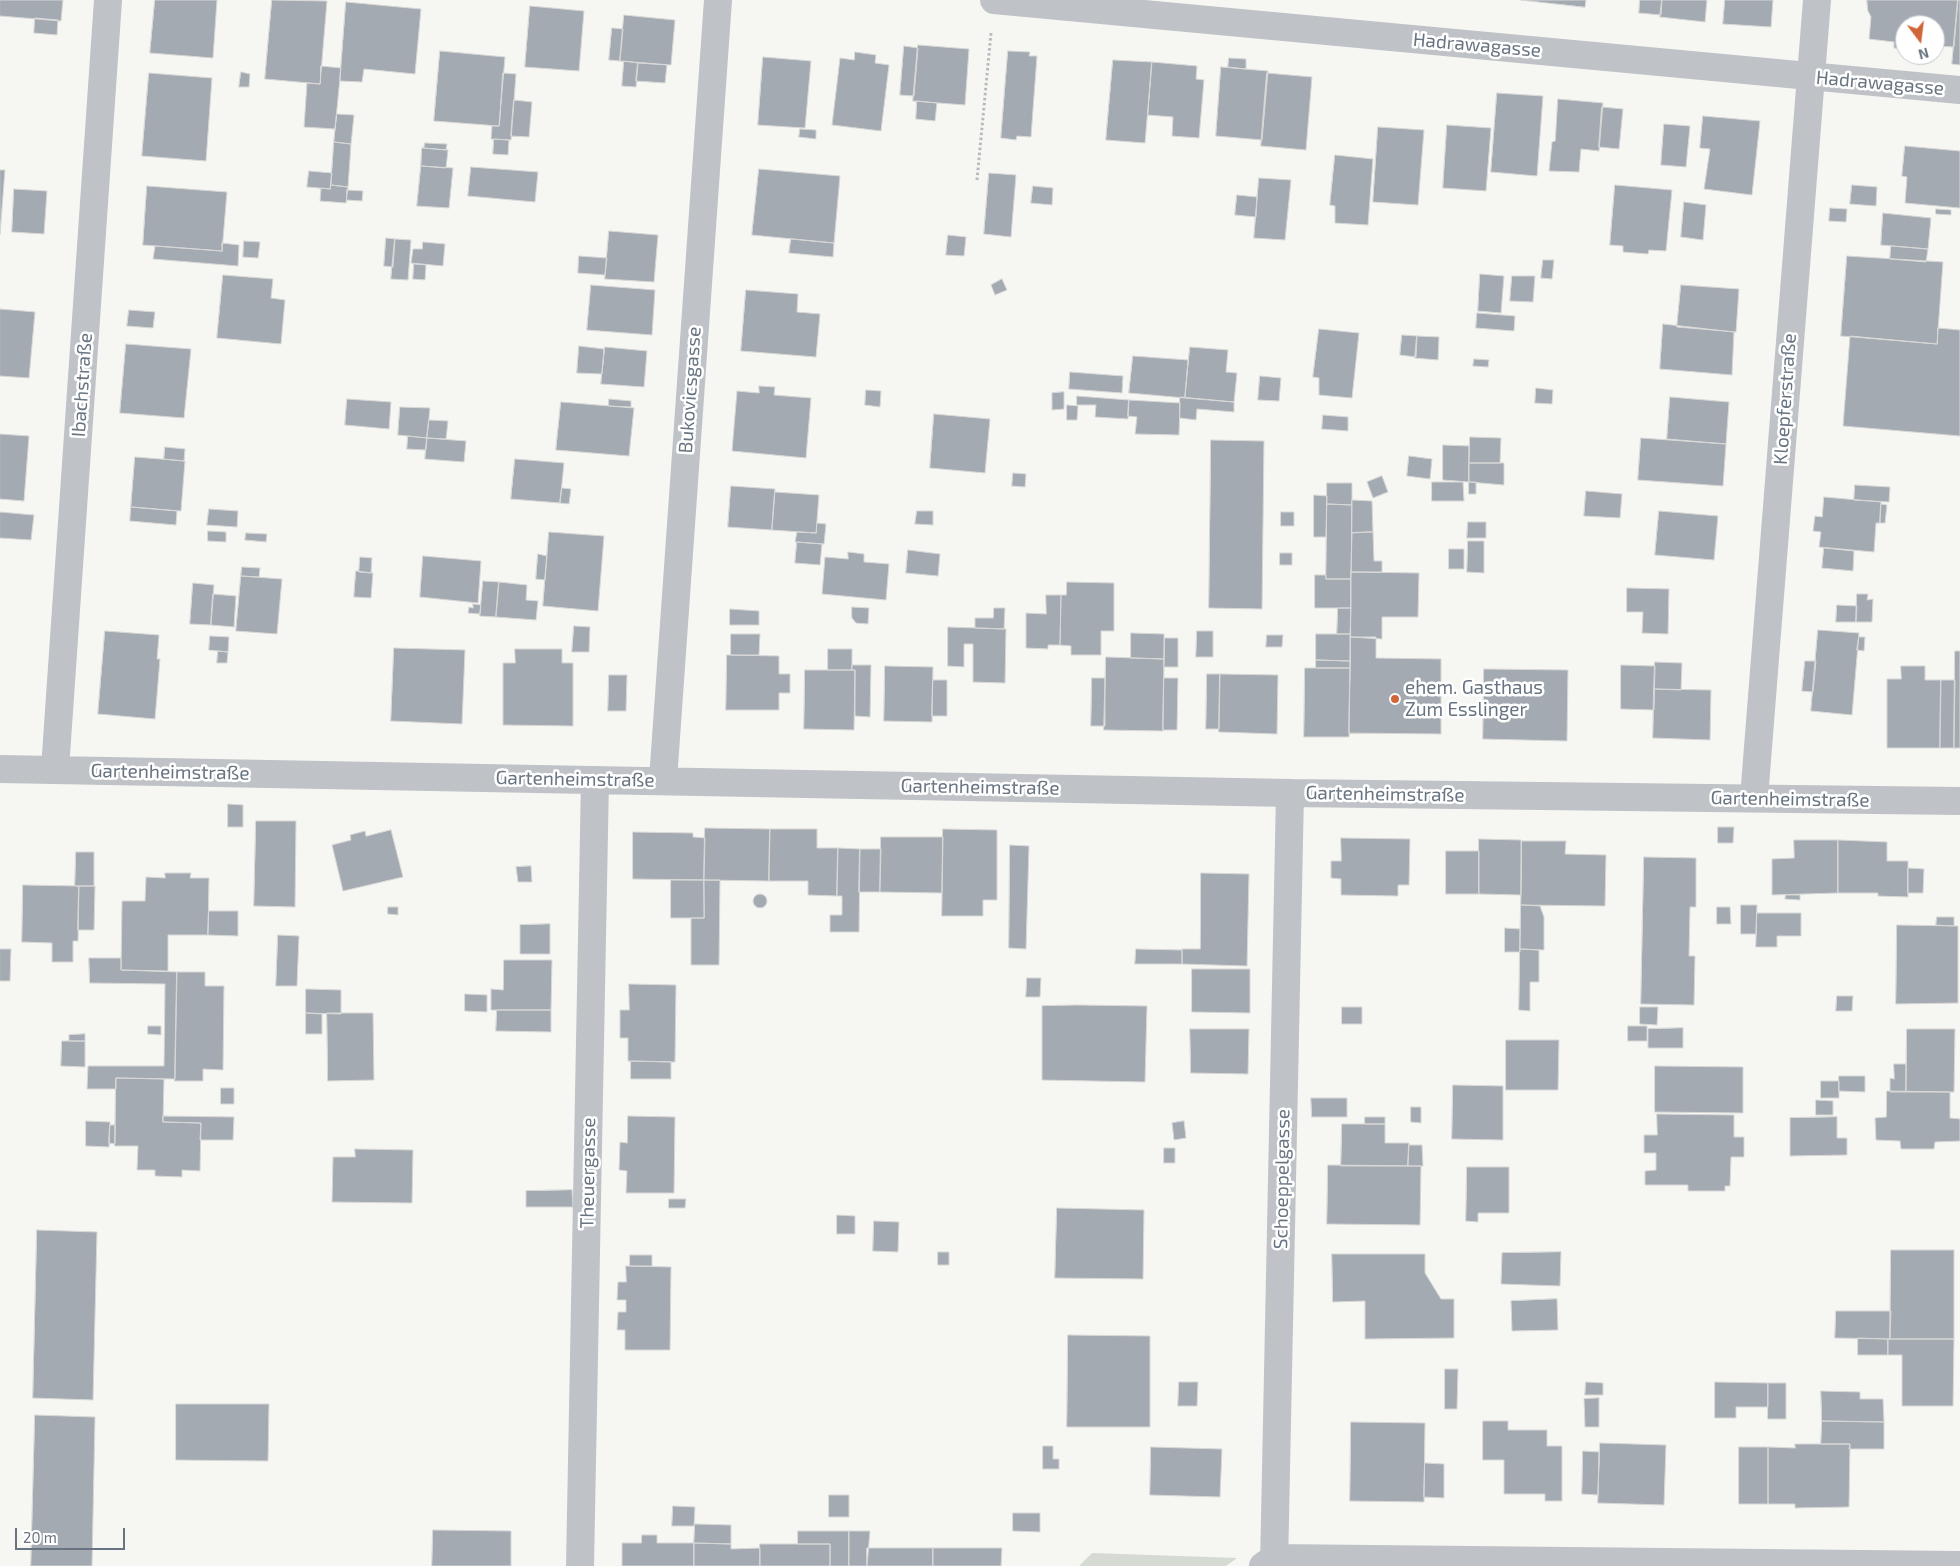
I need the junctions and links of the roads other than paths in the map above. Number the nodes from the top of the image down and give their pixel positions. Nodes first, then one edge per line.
1 (108, 0) edge
2 (718, 0) edge
3 (994, 0) edge
4 (1817, 0) edge
5 (1810, 77) junction
6 (1960, 90) edge
7 (0, 770) edge
8 (55, 770) junction
9 (595, 780) junction
10 (663, 780) junction
11 (1290, 793) junction
12 (1754, 798) junction
13 (1960, 801) edge
14 (1270, 1563) edge
15 (1960, 1565) edge
16 (580, 1566) edge

1 - 8 street, Ibachstraße
2 - 10 street, Bukovicsgasse
3 - 5 street, Hadrawagasse
4 - 5 street, Kloepferstraße
5 - 6 street, Hadrawagasse
5 - 12 street, Kloepferstraße
7 - 8 street, Gartenheimstraße
8 - 9 street, Gartenheimstraße
9 - 10 street, Gartenheimstraße
9 - 16 street, Theuergasse
10 - 11 street, Gartenheimstraße
11 - 12 street, Gartenheimstraße
11 - 14 street, Schoeppelgasse
12 - 13 street, Gartenheimstraße
14 - 15 street

